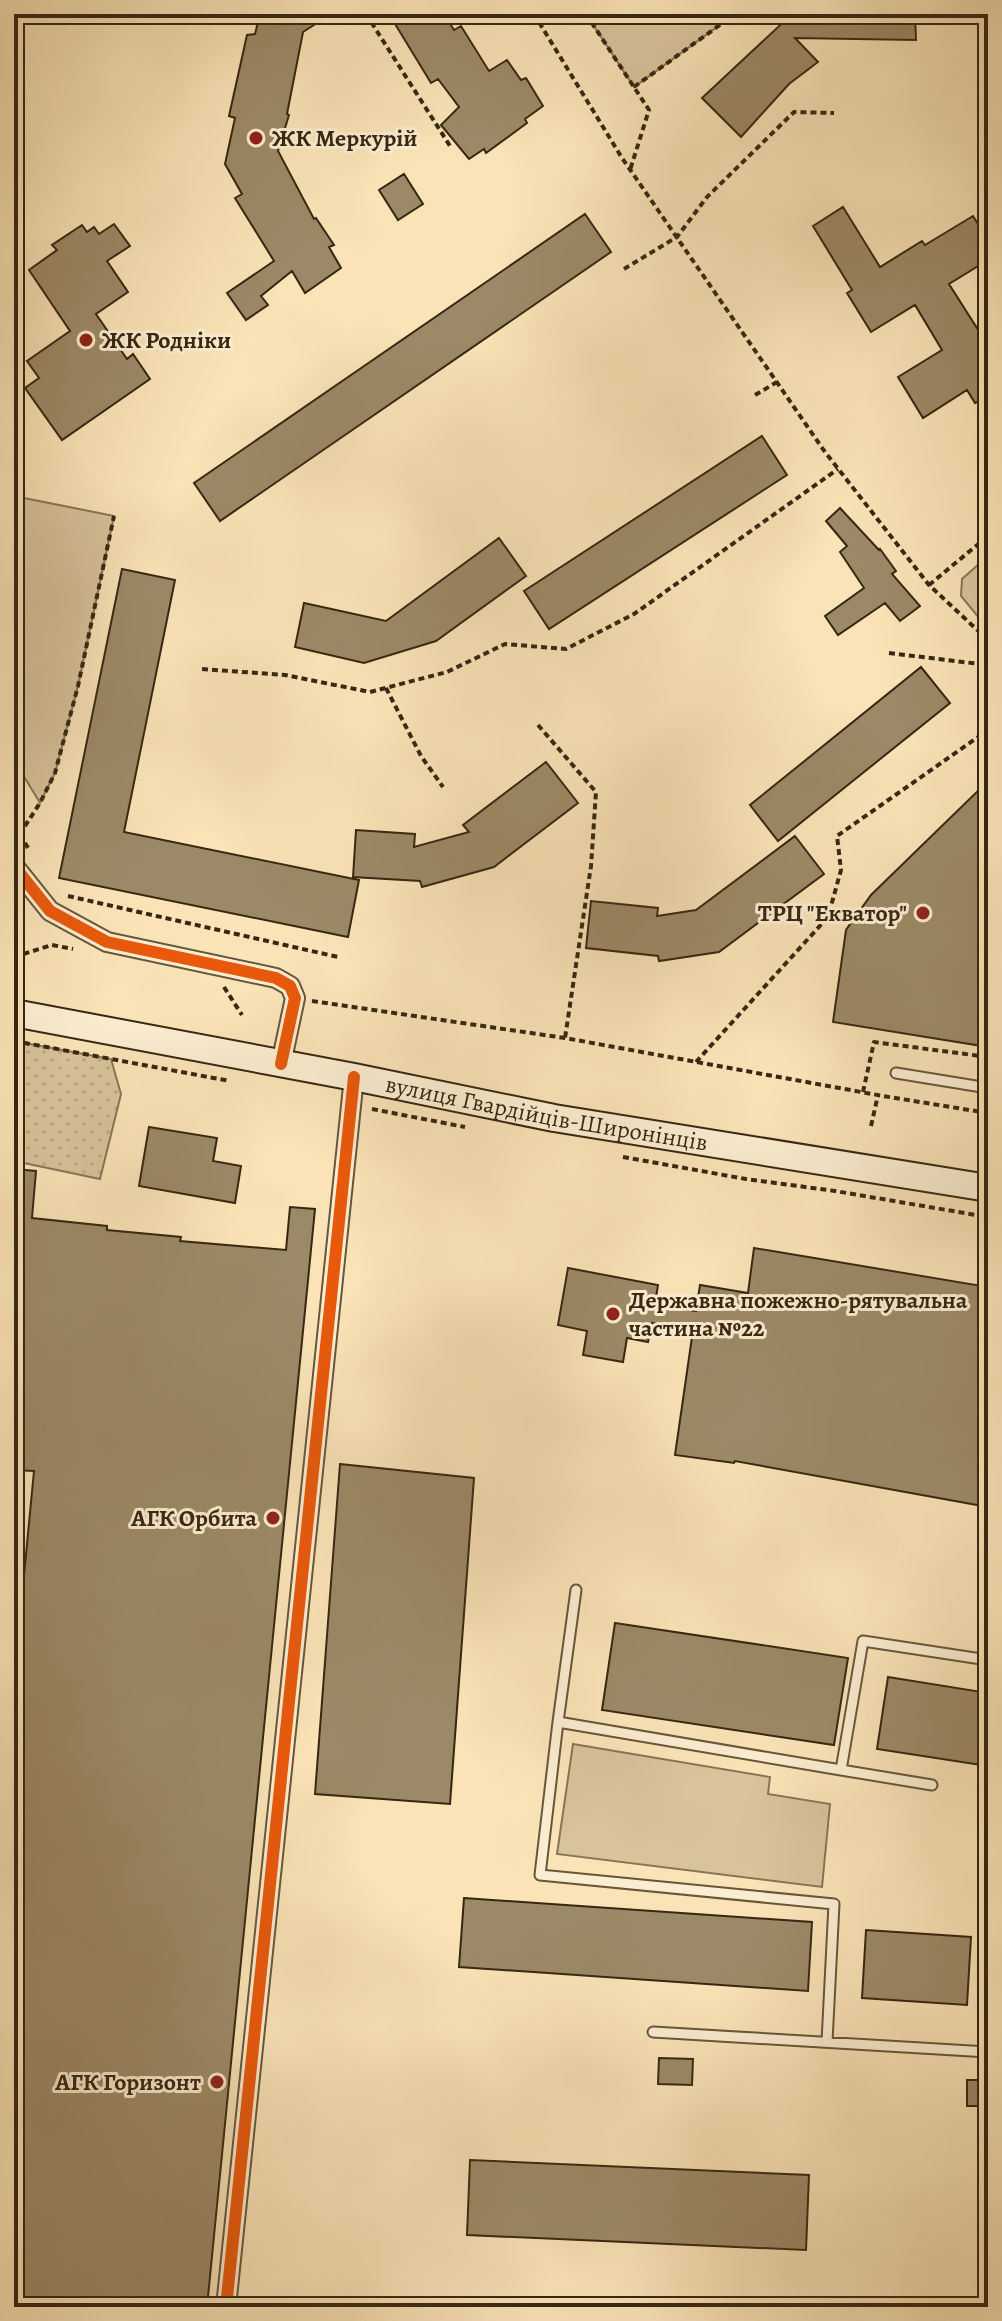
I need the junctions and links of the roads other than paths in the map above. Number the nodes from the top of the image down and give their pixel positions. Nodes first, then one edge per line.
1 (14, 866) edge
2 (14, 1013) edge
3 (281, 1064) junction
4 (896, 1073) dead end
5 (354, 1077) junction
6 (988, 1088) edge
7 (988, 1188) edge
8 (576, 1590) dead end
9 (988, 1660) edge
10 (558, 1722) junction
11 (841, 1770) junction
12 (932, 1785) dead end
13 (653, 2032) dead end
14 (827, 2042) junction
15 (988, 2052) edge
16 (226, 2307) edge

1 - 3 street
2 - 3 main road, вулиця Гвардійців-Широнінців
3 - 5 main road, вулиця Гвардійців-Широнінців
4 - 6 lane
5 - 7 main road, вулиця Гвардійців-Широнінців
5 - 16 street
8 - 10 lane
9 - 11 lane
10 - 11 lane
10 - 14 lane
11 - 12 lane
13 - 14 lane
14 - 15 lane

